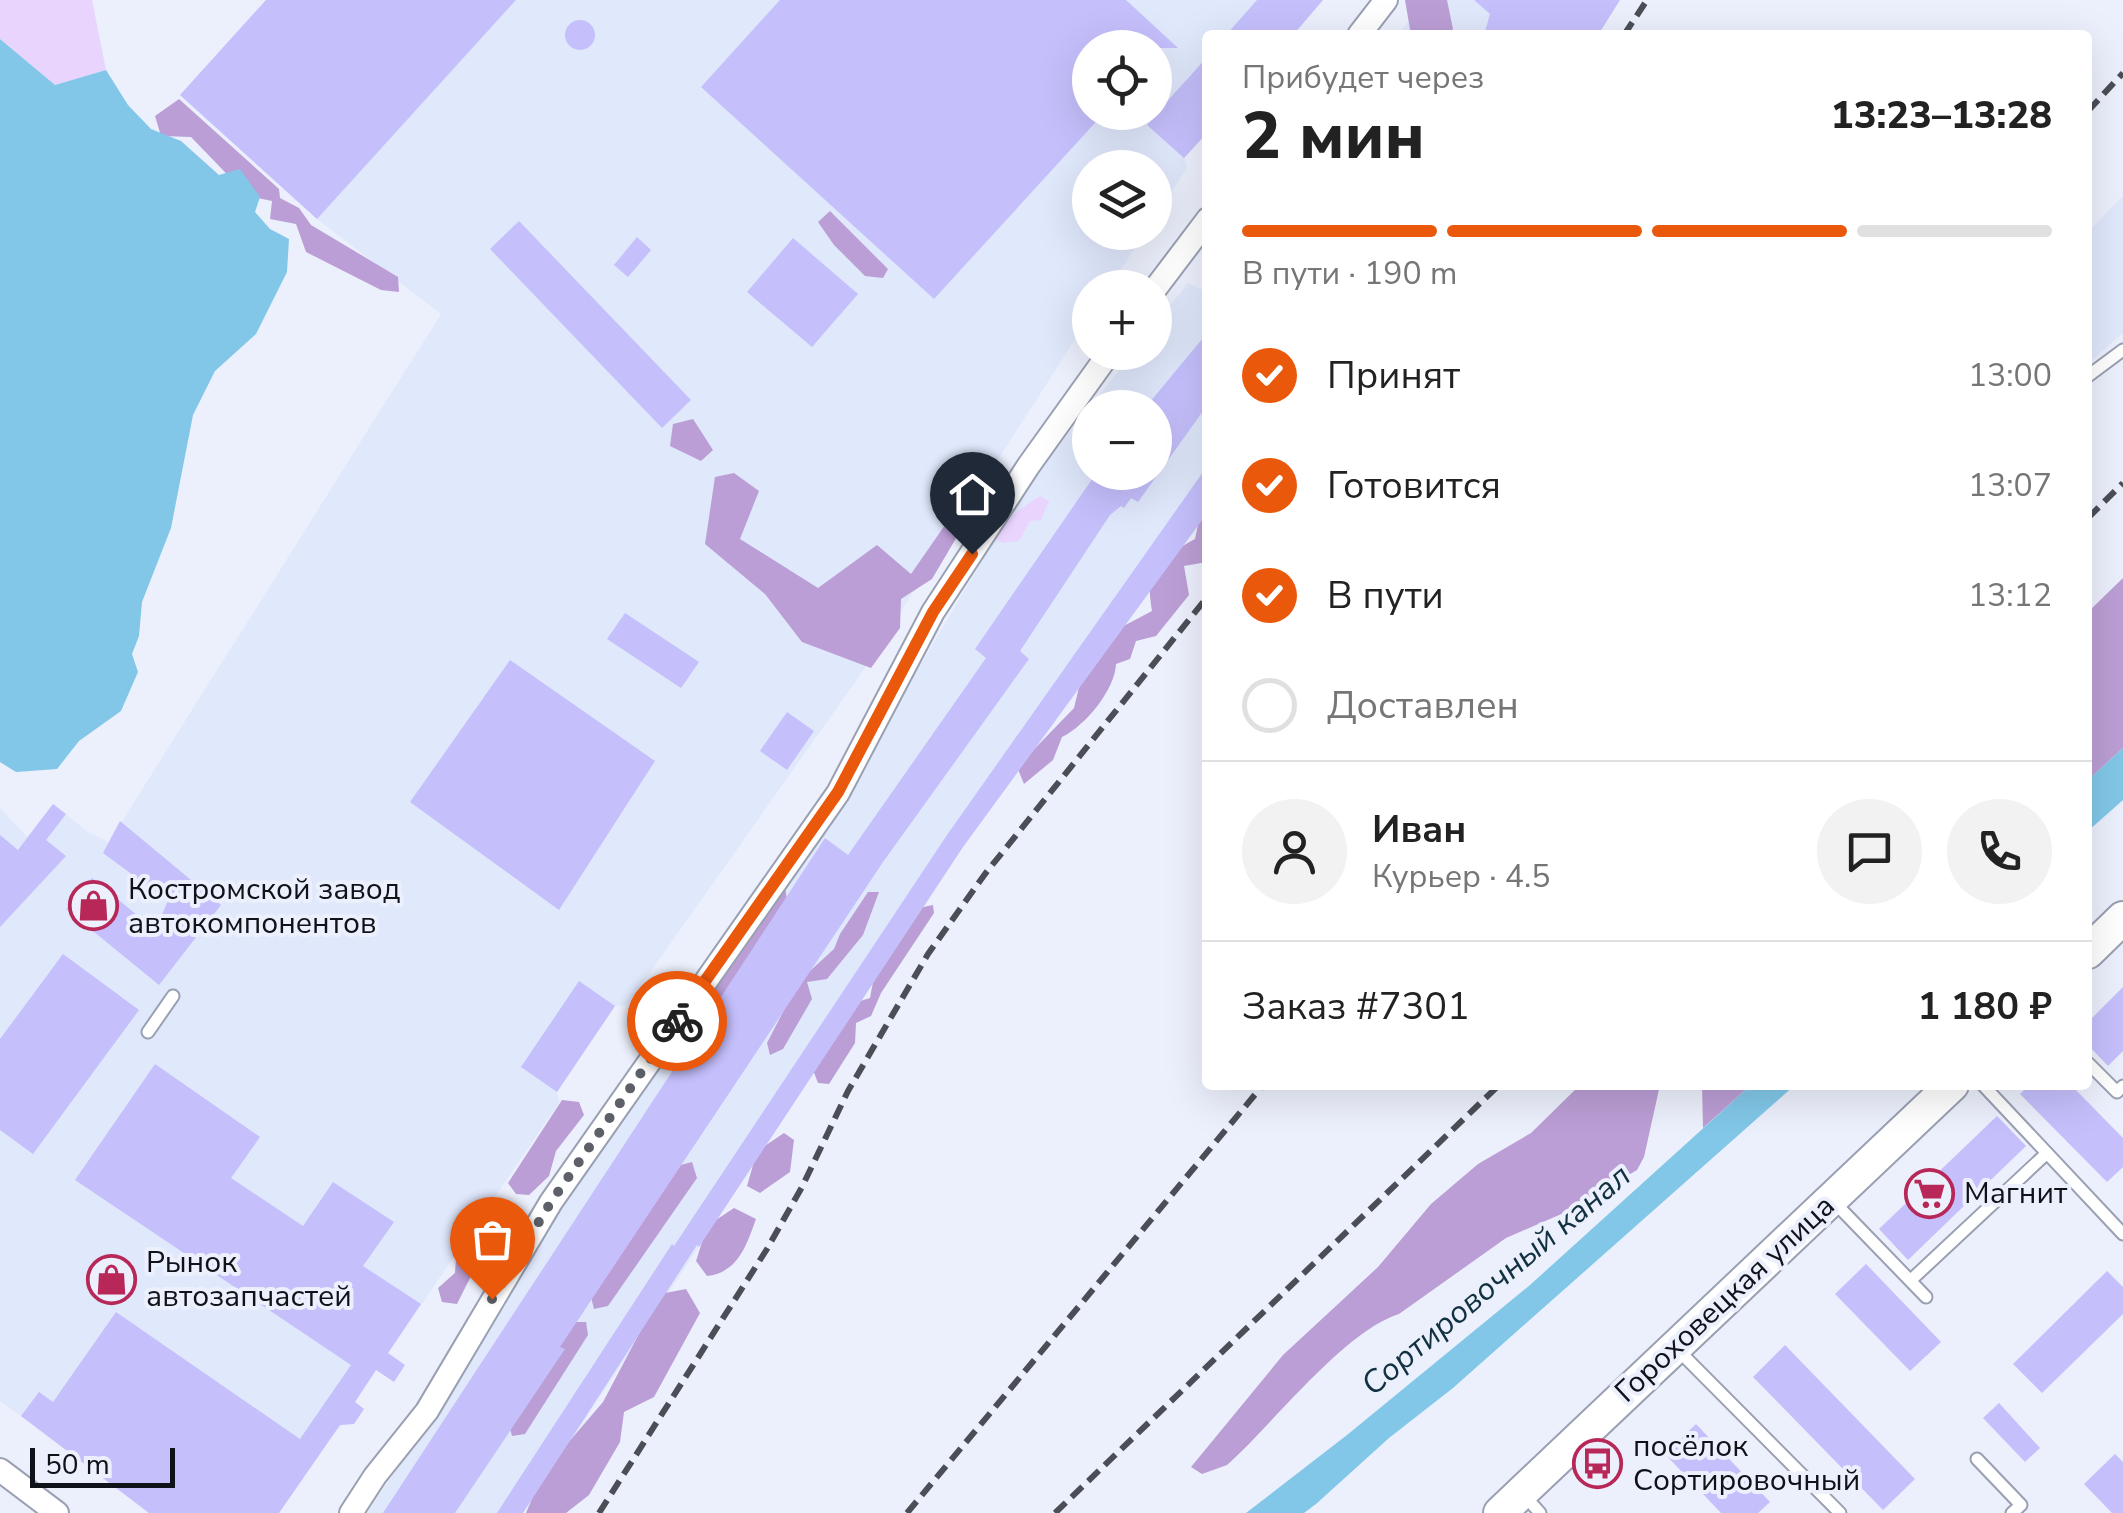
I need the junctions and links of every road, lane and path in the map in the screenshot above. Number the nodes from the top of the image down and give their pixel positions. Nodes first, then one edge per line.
1 (1386, 0) edge
2 (1363, 30) edge
3 (1202, 227) edge
4 (1170, 270) edge
5 (2123, 350) edge
6 (1097, 370) edge
7 (2092, 373) edge
8 (2123, 918) edge
9 (2092, 948) edge
10 (173, 996) dead end
11 (148, 1032) dead end
12 (2092, 1067) edge
13 (2123, 1086) edge
14 (1947, 1090) edge
15 (1987, 1090) edge
16 (2047, 1152) junction
17 (1831, 1199) junction
18 (2123, 1234) edge
19 (1911, 1280) junction
20 (1926, 1297) dead end
21 (1674, 1346) junction
22 (1976, 1460) dead end
23 (0, 1470) edge
24 (1520, 1506) edge
25 (1837, 1512) edge
26 (57, 1513) edge
27 (352, 1513) edge
28 (2012, 1513) edge

1 - 2 street
3 - 4 street
5 - 7 lane
6 - 27 street
8 - 9 street
10 - 11 lane
12 - 13 lane
14 - 17 street, Гороховецкая улица
15 - 16 lane
16 - 18 lane
16 - 19 lane
17 - 19 lane
17 - 21 street, Гороховецкая улица
19 - 20 lane
21 - 24 street, Гороховецкая улица
21 - 25 lane
22 - 28 lane
23 - 26 street

